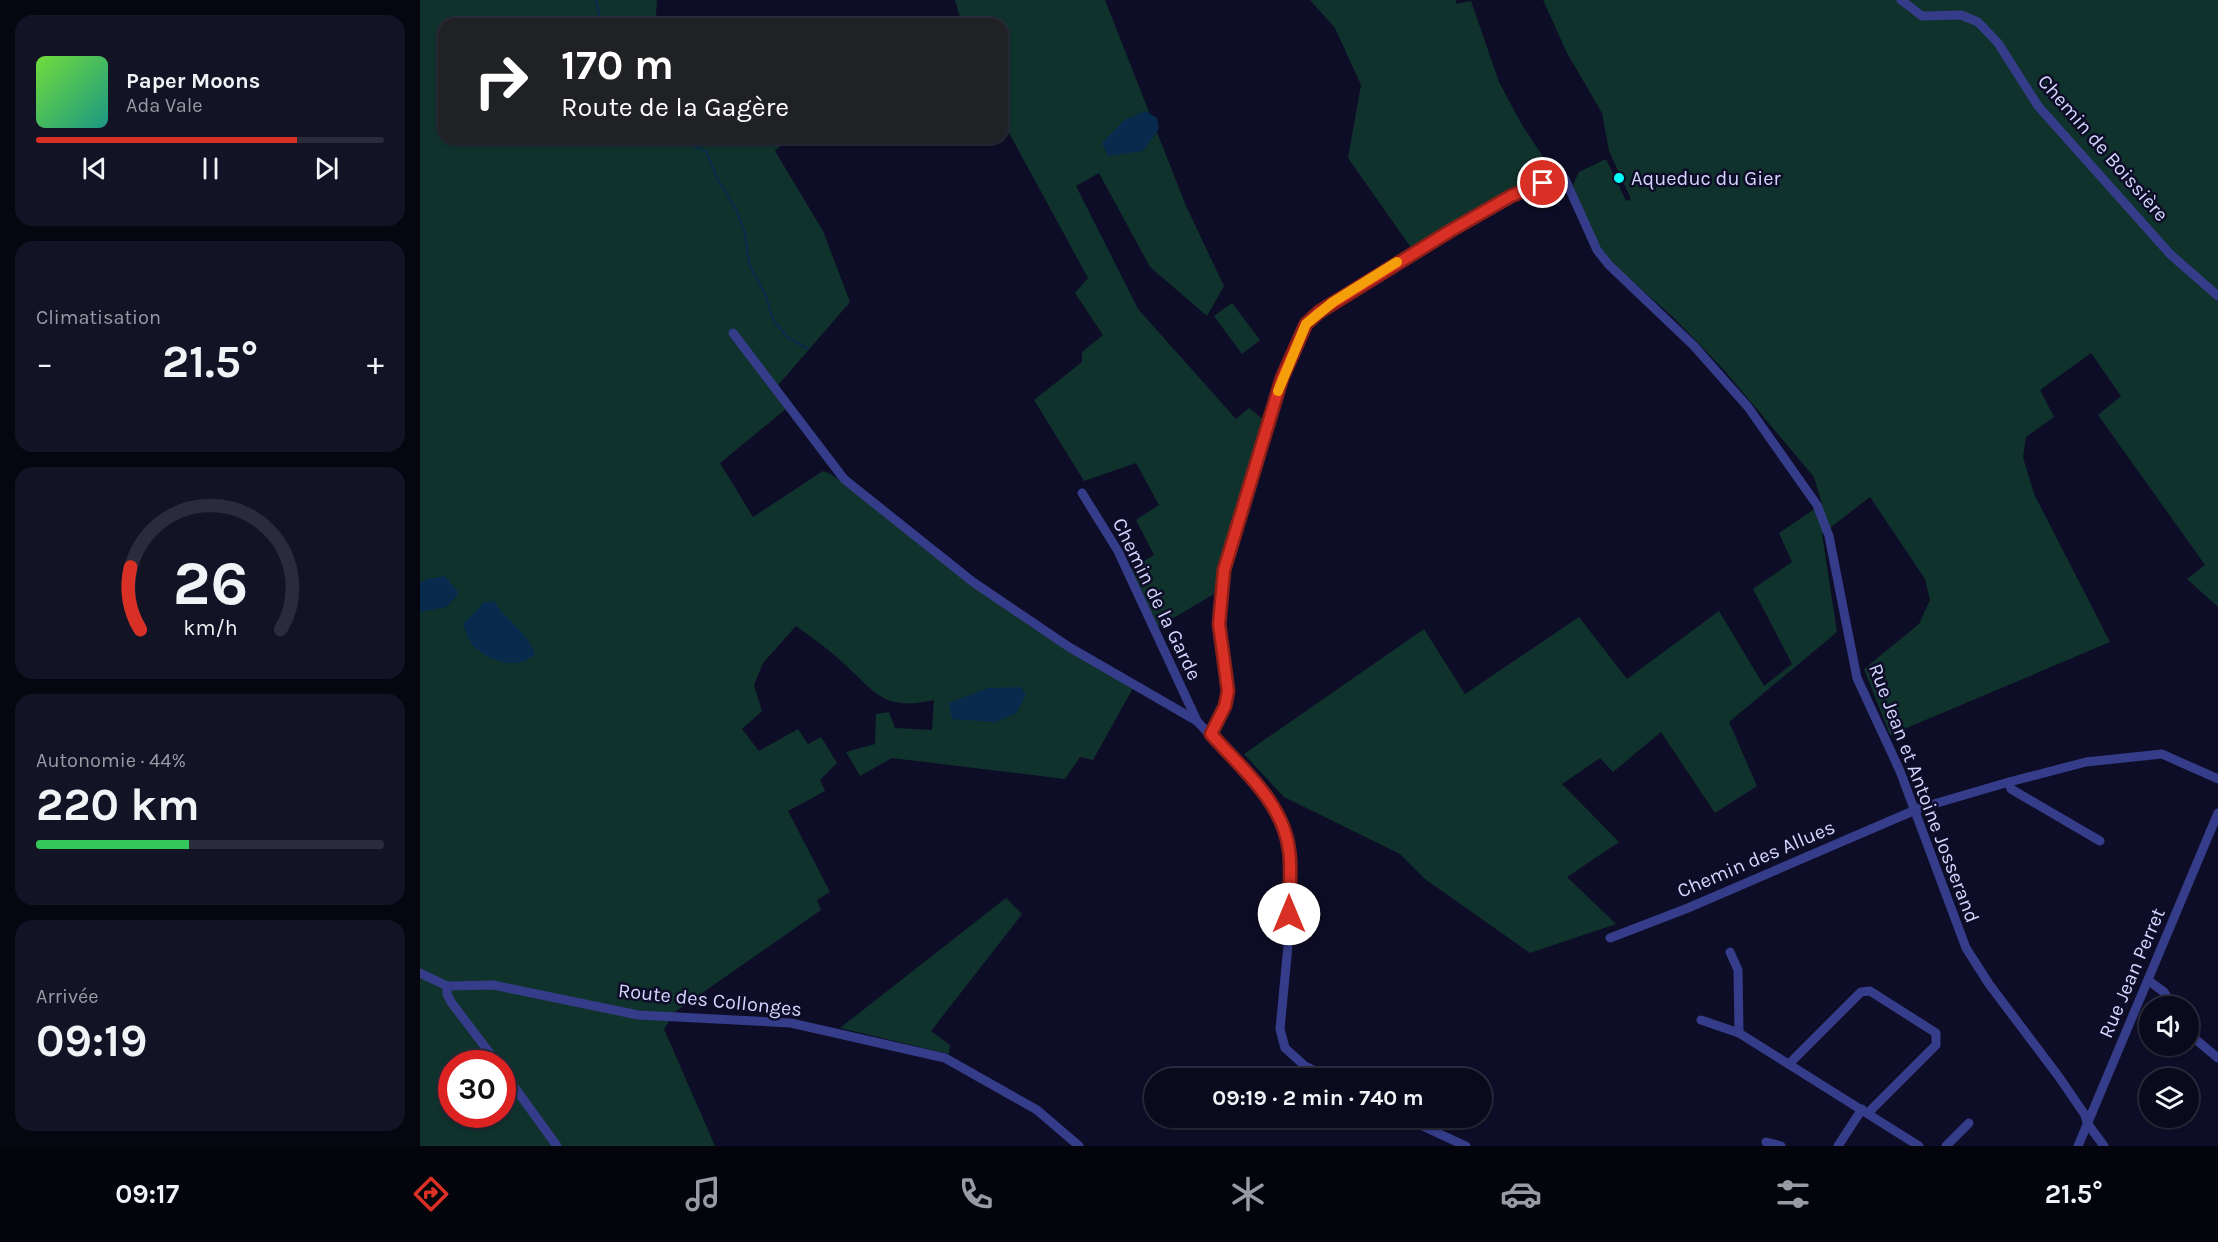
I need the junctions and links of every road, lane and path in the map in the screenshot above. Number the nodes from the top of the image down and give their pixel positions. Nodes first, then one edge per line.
1 (1901, 0) edge
2 (2218, 296) edge
3 (733, 333) dead end
4 (1082, 493) dead end
5 (1197, 721) junction
6 (1211, 734) junction
7 (2218, 779) edge
8 (2009, 782) junction
9 (1915, 812) junction
10 (2218, 813) edge
11 (2215, 830) edge
12 (2100, 841) dead end
13 (1610, 938) dead end
14 (1730, 951) dead end
15 (420, 973) edge
16 (2149, 981) junction
17 (447, 986) junction
18 (2167, 996) edge
19 (1701, 1020) dead end
20 (1739, 1033) junction
21 (2199, 1043) edge
22 (487, 1050) edge
23 (2218, 1058) edge
24 (1790, 1064) junction
25 (1309, 1068) edge
26 (516, 1089) edge
27 (1865, 1111) junction
28 (1969, 1123) dead end
29 (2087, 1123) junction
30 (1427, 1128) edge
31 (1766, 1142) dead end
32 (557, 1146) edge
33 (1079, 1146) edge
34 (1466, 1146) edge
35 (1781, 1146) edge
36 (1838, 1146) edge
37 (1919, 1146) edge
38 (1946, 1146) edge
39 (2078, 1146) edge
40 (2104, 1146) edge

1 - 2 street, Chemin de Boissière
3 - 5 street
4 - 5 street, Chemin de la Garde
5 - 6 street
6 - 9 street, Rue Jean et Antoine Josserand
6 - 25 street
7 - 8 street, Chemin des Allues
8 - 9 street, Chemin des Allues
8 - 12 street
9 - 13 street, Chemin des Allues
9 - 29 street, Rue Jean et Antoine Josserand
10 - 11 street, Rue Jean Perret
11 - 16 street, Rue Jean Perret
14 - 20 street
15 - 17 street, Route des Collonges
16 - 18 street
16 - 29 street, Rue Jean Perret
17 - 22 street
17 - 33 street, Route des Collonges
19 - 20 street
20 - 24 street
21 - 23 street
24 - 27 street
24 - 27 street
26 - 32 street
27 - 36 street
27 - 37 street
28 - 38 street
29 - 39 street, Rue Jean Perret
29 - 40 street, Rue Jean et Antoine Josserand
30 - 34 street
31 - 35 street

